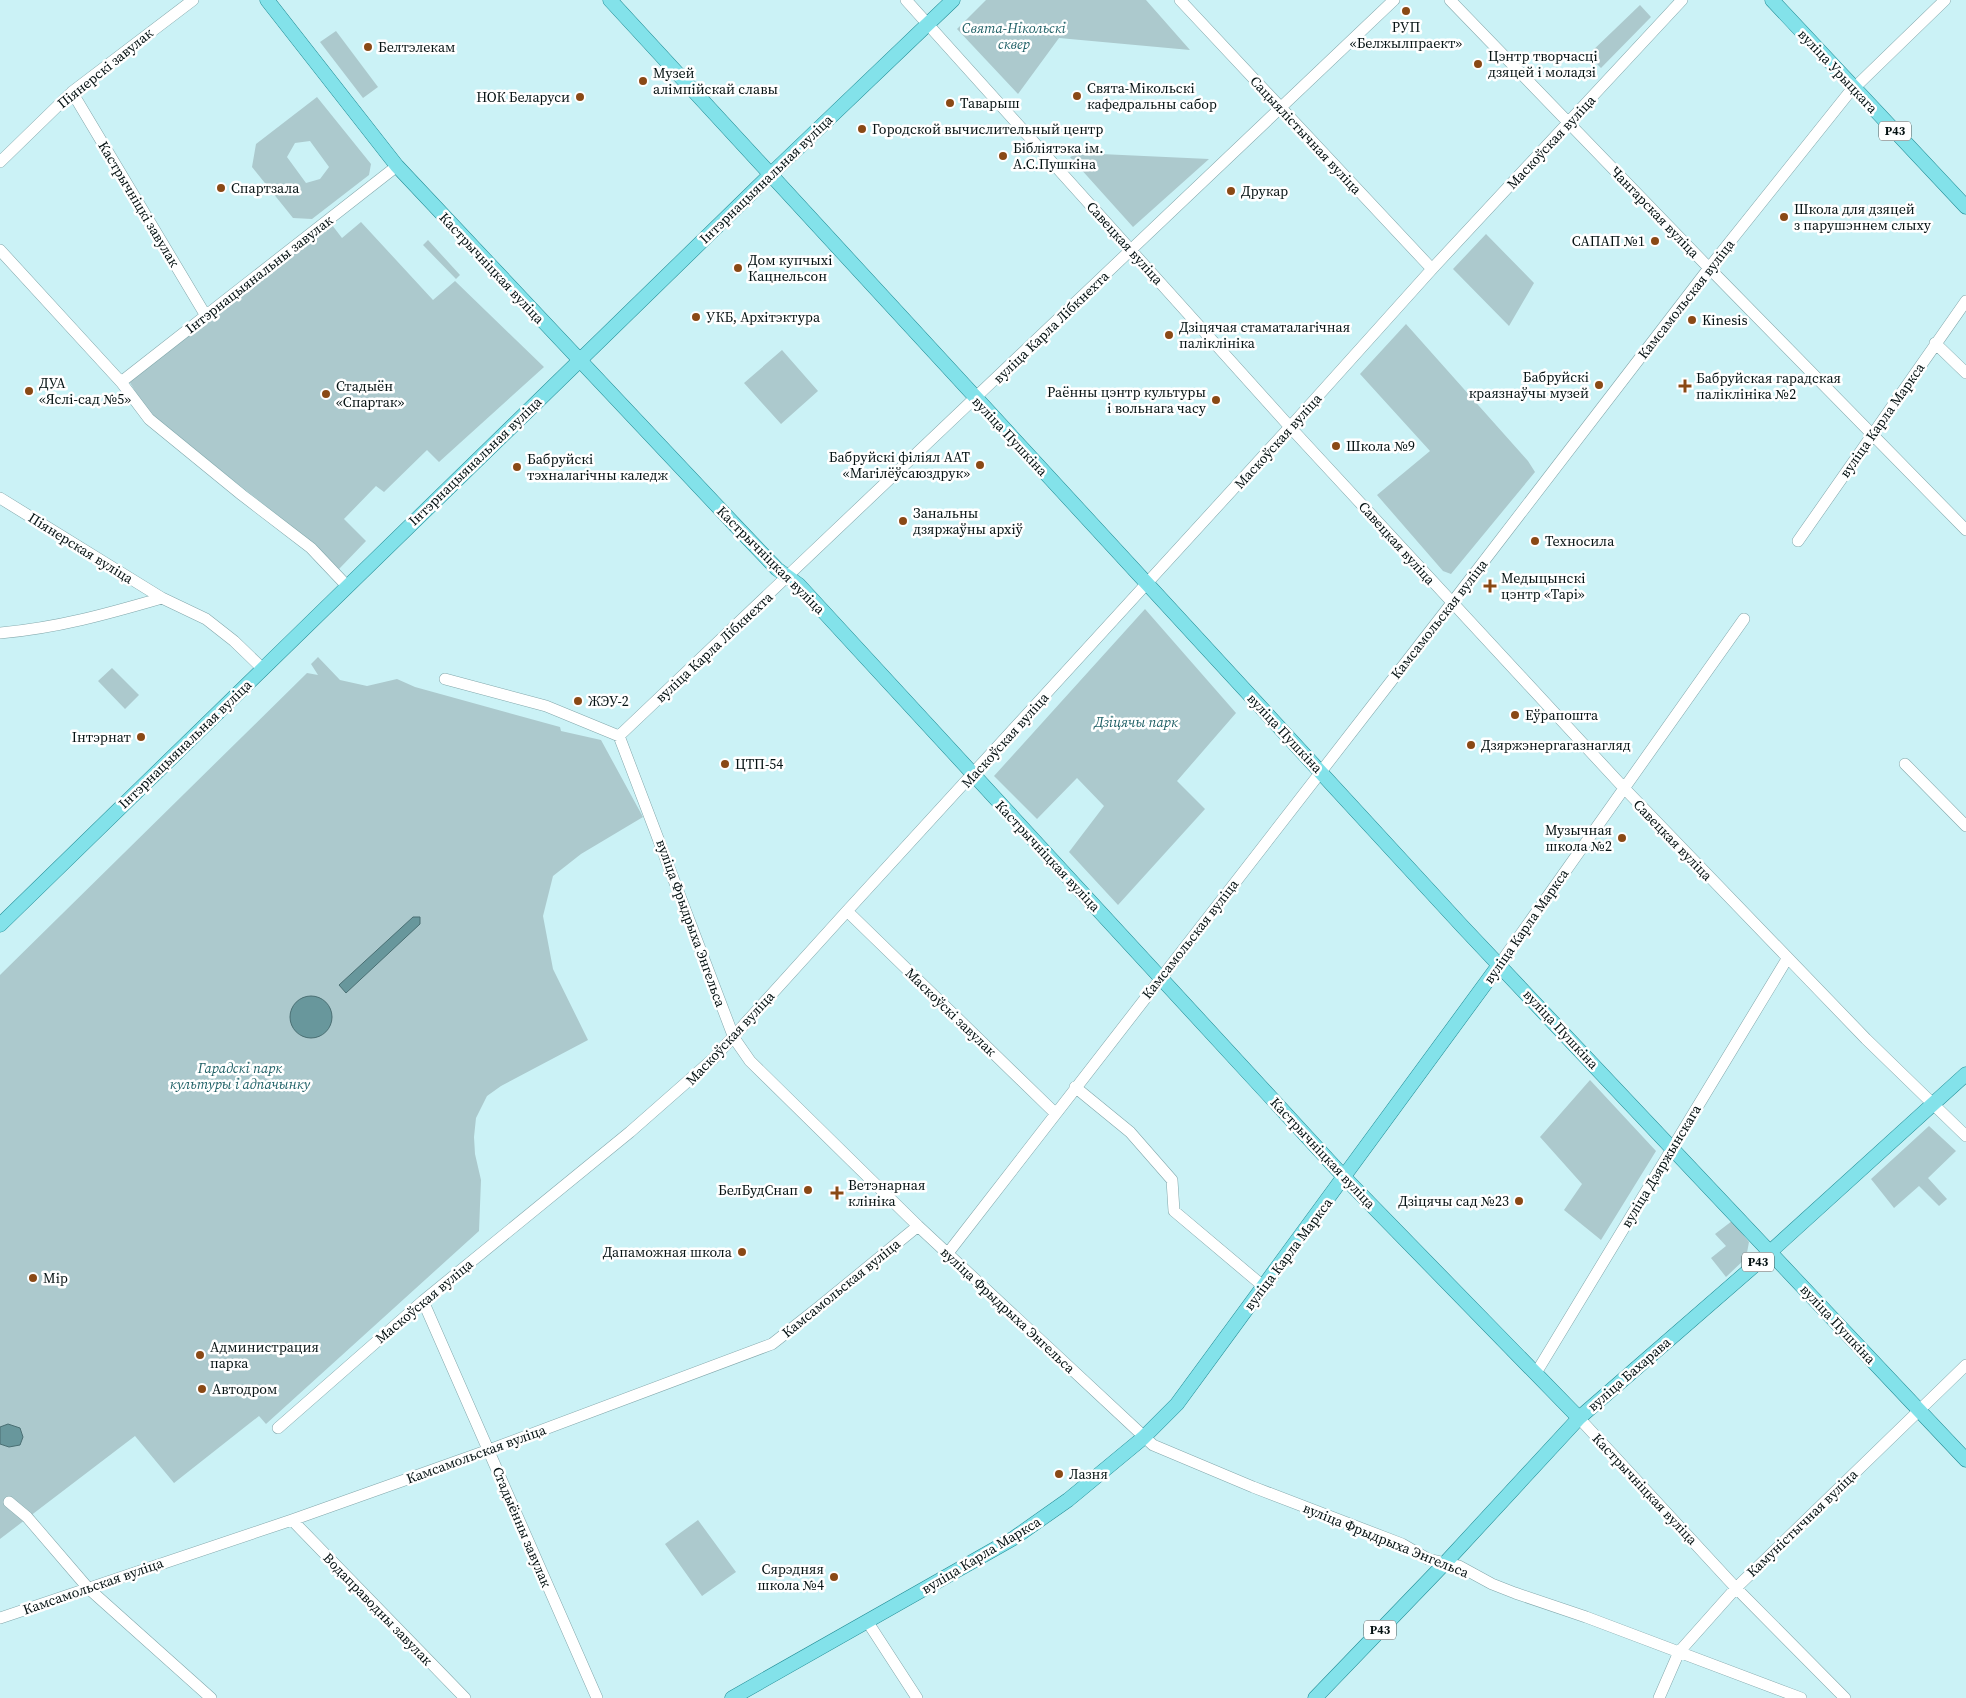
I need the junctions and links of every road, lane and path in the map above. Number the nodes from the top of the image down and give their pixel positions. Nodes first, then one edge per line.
1 (193, 0) edge
2 (267, 0) edge
3 (610, 0) edge
4 (906, 0) edge
5 (953, 0) edge
6 (1180, 0) edge
7 (1394, 0) edge
8 (1450, 0) edge
9 (1682, 0) edge
10 (1772, 0) edge
11 (1945, 0) edge
12 (927, 24) junction
13 (1854, 88) junction
14 (72, 92) junction
15 (1281, 108) junction
16 (1569, 122) junction
17 (0, 162) edge
18 (397, 166) junction
19 (770, 174) junction
20 (1966, 207) edge
21 (0, 250) edge
22 (1132, 251) junction
23 (1709, 268) junction
24 (1432, 269) junction
25 (1966, 300) edge
26 (206, 316) junction
27 (1935, 343) junction
28 (578, 361) junction
29 (1966, 373) edge
30 (122, 382) junction
31 (976, 399) junction
32 (1290, 427) junction
33 (1872, 434) junction
34 (0, 498) edge
35 (1966, 530) edge
36 (1798, 541) dead end
37 (789, 576) junction
38 (1147, 584) junction
39 (140, 585) junction
40 (347, 586) junction
41 (162, 598) junction
42 (1451, 604) junction
43 (135, 606) junction
44 (1744, 619) dead end
45 (0, 633) edge
46 (263, 668) junction
47 (445, 679) dead end
48 (620, 736) junction
49 (1905, 764) dead end
50 (1320, 772) junction
51 (972, 775) junction
52 (1624, 788) junction
53 (1966, 826) edge
54 (847, 910) junction
55 (0, 925) edge
56 (1787, 959) junction
57 (1499, 965) junction
58 (1160, 977) junction
59 (734, 1038) junction
60 (1966, 1074) edge
61 (1076, 1087) junction
62 (1933, 1103) junction
63 (1055, 1114) junction
64 (1966, 1136) edge
65 (1673, 1147) junction
66 (1344, 1177) junction
67 (918, 1226) junction
68 (1770, 1252) junction
69 (948, 1253) junction
70 (1263, 1286) junction
71 (423, 1301) junction
72 (1966, 1365) edge
73 (1536, 1373) junction
74 (1919, 1409) junction
75 (1579, 1418) junction
76 (278, 1428) dead end
77 (1143, 1438) junction
78 (489, 1450) junction
79 (1966, 1460) edge
80 (9, 1502) dead end
81 (292, 1520) junction
82 (1446, 1562) junction
83 (88, 1588) junction
84 (1736, 1588) junction
85 (0, 1618) edge
86 (867, 1621) junction
87 (1678, 1652) junction
88 (211, 1698) edge
89 (465, 1698) edge
90 (596, 1698) edge
91 (732, 1698) edge
92 (916, 1698) edge
93 (1315, 1698) edge
94 (1659, 1698) edge
95 (1800, 1698) edge
96 (1845, 1698) edge

1 - 14 street, Піянерскі завулак
2 - 18 main road, Кастрычніцкая вуліца
3 - 19 main road, вуліца Пушкіна
4 - 12 street, Савецкая вуліца
5 - 12 main road, Інтэрнацыянальная вуліца
6 - 15 street, Сацыялістычная вуліца
7 - 15 street, вуліца Карла Лібкнехта
8 - 16 street, Чангарская вуліца
9 - 16 street, Маскоўская вуліца
10 - 13 main road, вуліца Урыцкага / Р43
11 - 13 street, Камсамольская вуліца
12 - 19 main road, Інтэрнацыянальная вуліца
12 - 22 street, Савецкая вуліца
13 - 20 main road, вуліца Урыцкага / Р43
13 - 23 street, Камсамольская вуліца
14 - 17 street, Піянерскі завулак
14 - 26 street, Кастрычніцкі завулак
15 - 22 street, вуліца Карла Лібкнехта
15 - 24 street, Сацыялістычная вуліца
16 - 23 street, Чангарская вуліца
16 - 24 street, Маскоўская вуліца
18 - 26 street, Інтэрнацыянальны завулак
18 - 28 main road, Кастрычніцкая вуліца
19 - 28 main road, Інтэрнацыянальная вуліца
19 - 31 main road, вуліца Пушкіна
21 - 30 street
22 - 31 street, вуліца Карла Лібкнехта
22 - 32 street, Савецкая вуліца
23 - 33 street, Чангарская вуліца
23 - 42 street, Камсамольская вуліца
24 - 32 street, Маскоўская вуліца
25 - 27 street, вуліца Карла Маркса
26 - 30 street, Інтэрнацыянальны завулак
27 - 29 street
27 - 33 street, вуліца Карла Маркса
28 - 37 main road, Кастрычніцкая вуліца
28 - 40 main road, Інтэрнацыянальная вуліца
30 - 40 street
31 - 37 street, вуліца Карла Лібкнехта
31 - 38 main road, вуліца Пушкіна
32 - 38 street, Маскоўская вуліца
32 - 42 street, Савецкая вуліца
33 - 35 street, Чангарская вуліца
33 - 36 street, вуліца Карла Маркса
34 - 39 street, Піянерская вуліца
37 - 48 street, вуліца Карла Лібкнехта
37 - 51 main road, Кастрычніцкая вуліца
38 - 50 main road, вуліца Пушкіна
38 - 51 street, Маскоўская вуліца
39 - 41 street, Піянерская вуліца
39 - 43 street
40 - 46 main road, Інтэрнацыянальная вуліца
41 - 43 street
41 - 46 street, Піянерская вуліца
42 - 50 street, Камсамольская вуліца
42 - 52 street, Савецкая вуліца
43 - 45 street
44 - 52 street, вуліца Карла Маркса
46 - 55 main road, Інтэрнацыянальная вуліца
47 - 48 street
48 - 59 street, вуліца Фрыдрыха Энгельса
49 - 53 street
50 - 57 main road, вуліца Пушкіна
50 - 58 street, Камсамольская вуліца
51 - 54 street, Маскоўская вуліца
51 - 58 main road, Кастрычніцкая вуліца
52 - 56 street, Савецкая вуліца
52 - 57 street, вуліца Карла Маркса
54 - 59 street, Маскоўская вуліца
54 - 63 street, Маскоўскі завулак
56 - 62 street, Савецкая вуліца
56 - 65 street, вуліца Дзяржынскага
57 - 65 main road, вуліца Пушкіна
57 - 66 main road, вуліца Карла Маркса
58 - 61 street, Камсамольская вуліца
58 - 66 main road, Кастрычніцкая вуліца
59 - 67 street, вуліца Фрыдрыха Энгельса
59 - 71 street, Маскоўская вуліца
60 - 62 main road, вуліца Бахарава / Р43
61 - 63 street, Камсамольская вуліца
61 - 70 street
62 - 64 street, Савецкая вуліца
62 - 68 main road, вуліца Бахарава / Р43
63 - 69 street, Камсамольская вуліца
65 - 68 main road, вуліца Пушкіна
65 - 73 street, вуліца Дзяржынскага
66 - 70 main road, вуліца Карла Маркса
66 - 73 main road, Кастрычніцкая вуліца
67 - 69 street, вуліца Фрыдрыха Энгельса
67 - 78 street, Камсамольская вуліца
68 - 74 main road, вуліца Пушкіна
68 - 75 main road, вуліца Бахарава / Р43
69 - 77 street, вуліца Фрыдрыха Энгельса
70 - 77 main road, вуліца Карла Маркса
71 - 76 street, Маскоўская вуліца
71 - 78 street, Стадыённы завулак
72 - 74 street, Камуністычная вуліца
73 - 75 main road, Кастрычніцкая вуліца
74 - 79 main road, вуліца Пушкіна
74 - 84 street, Камуністычная вуліца
75 - 82 main road, вуліца Бахарава / Р43
75 - 84 street, Кастрычніцкая вуліца
77 - 82 street, вуліца Фрыдрыха Энгельса
77 - 86 main road, вуліца Карла Маркса
78 - 81 street, Камсамольская вуліца
78 - 90 street, Стадыённы завулак
80 - 83 street
81 - 83 street, Камсамольская вуліца
81 - 89 street, Водаправодны завулак
82 - 87 street, вуліца Фрыдрыха Энгельса
82 - 93 main road, вуліца Бахарава / Р43
83 - 85 street, Камсамольская вуліца
83 - 88 street
84 - 87 street, Камуністычная вуліца
84 - 96 street, Кастрычніцкая вуліца
86 - 91 main road, вуліца Карла Маркса
86 - 92 street
87 - 94 street, Камуністычная вуліца
87 - 95 street, вуліца Фрыдрыха Энгельса

